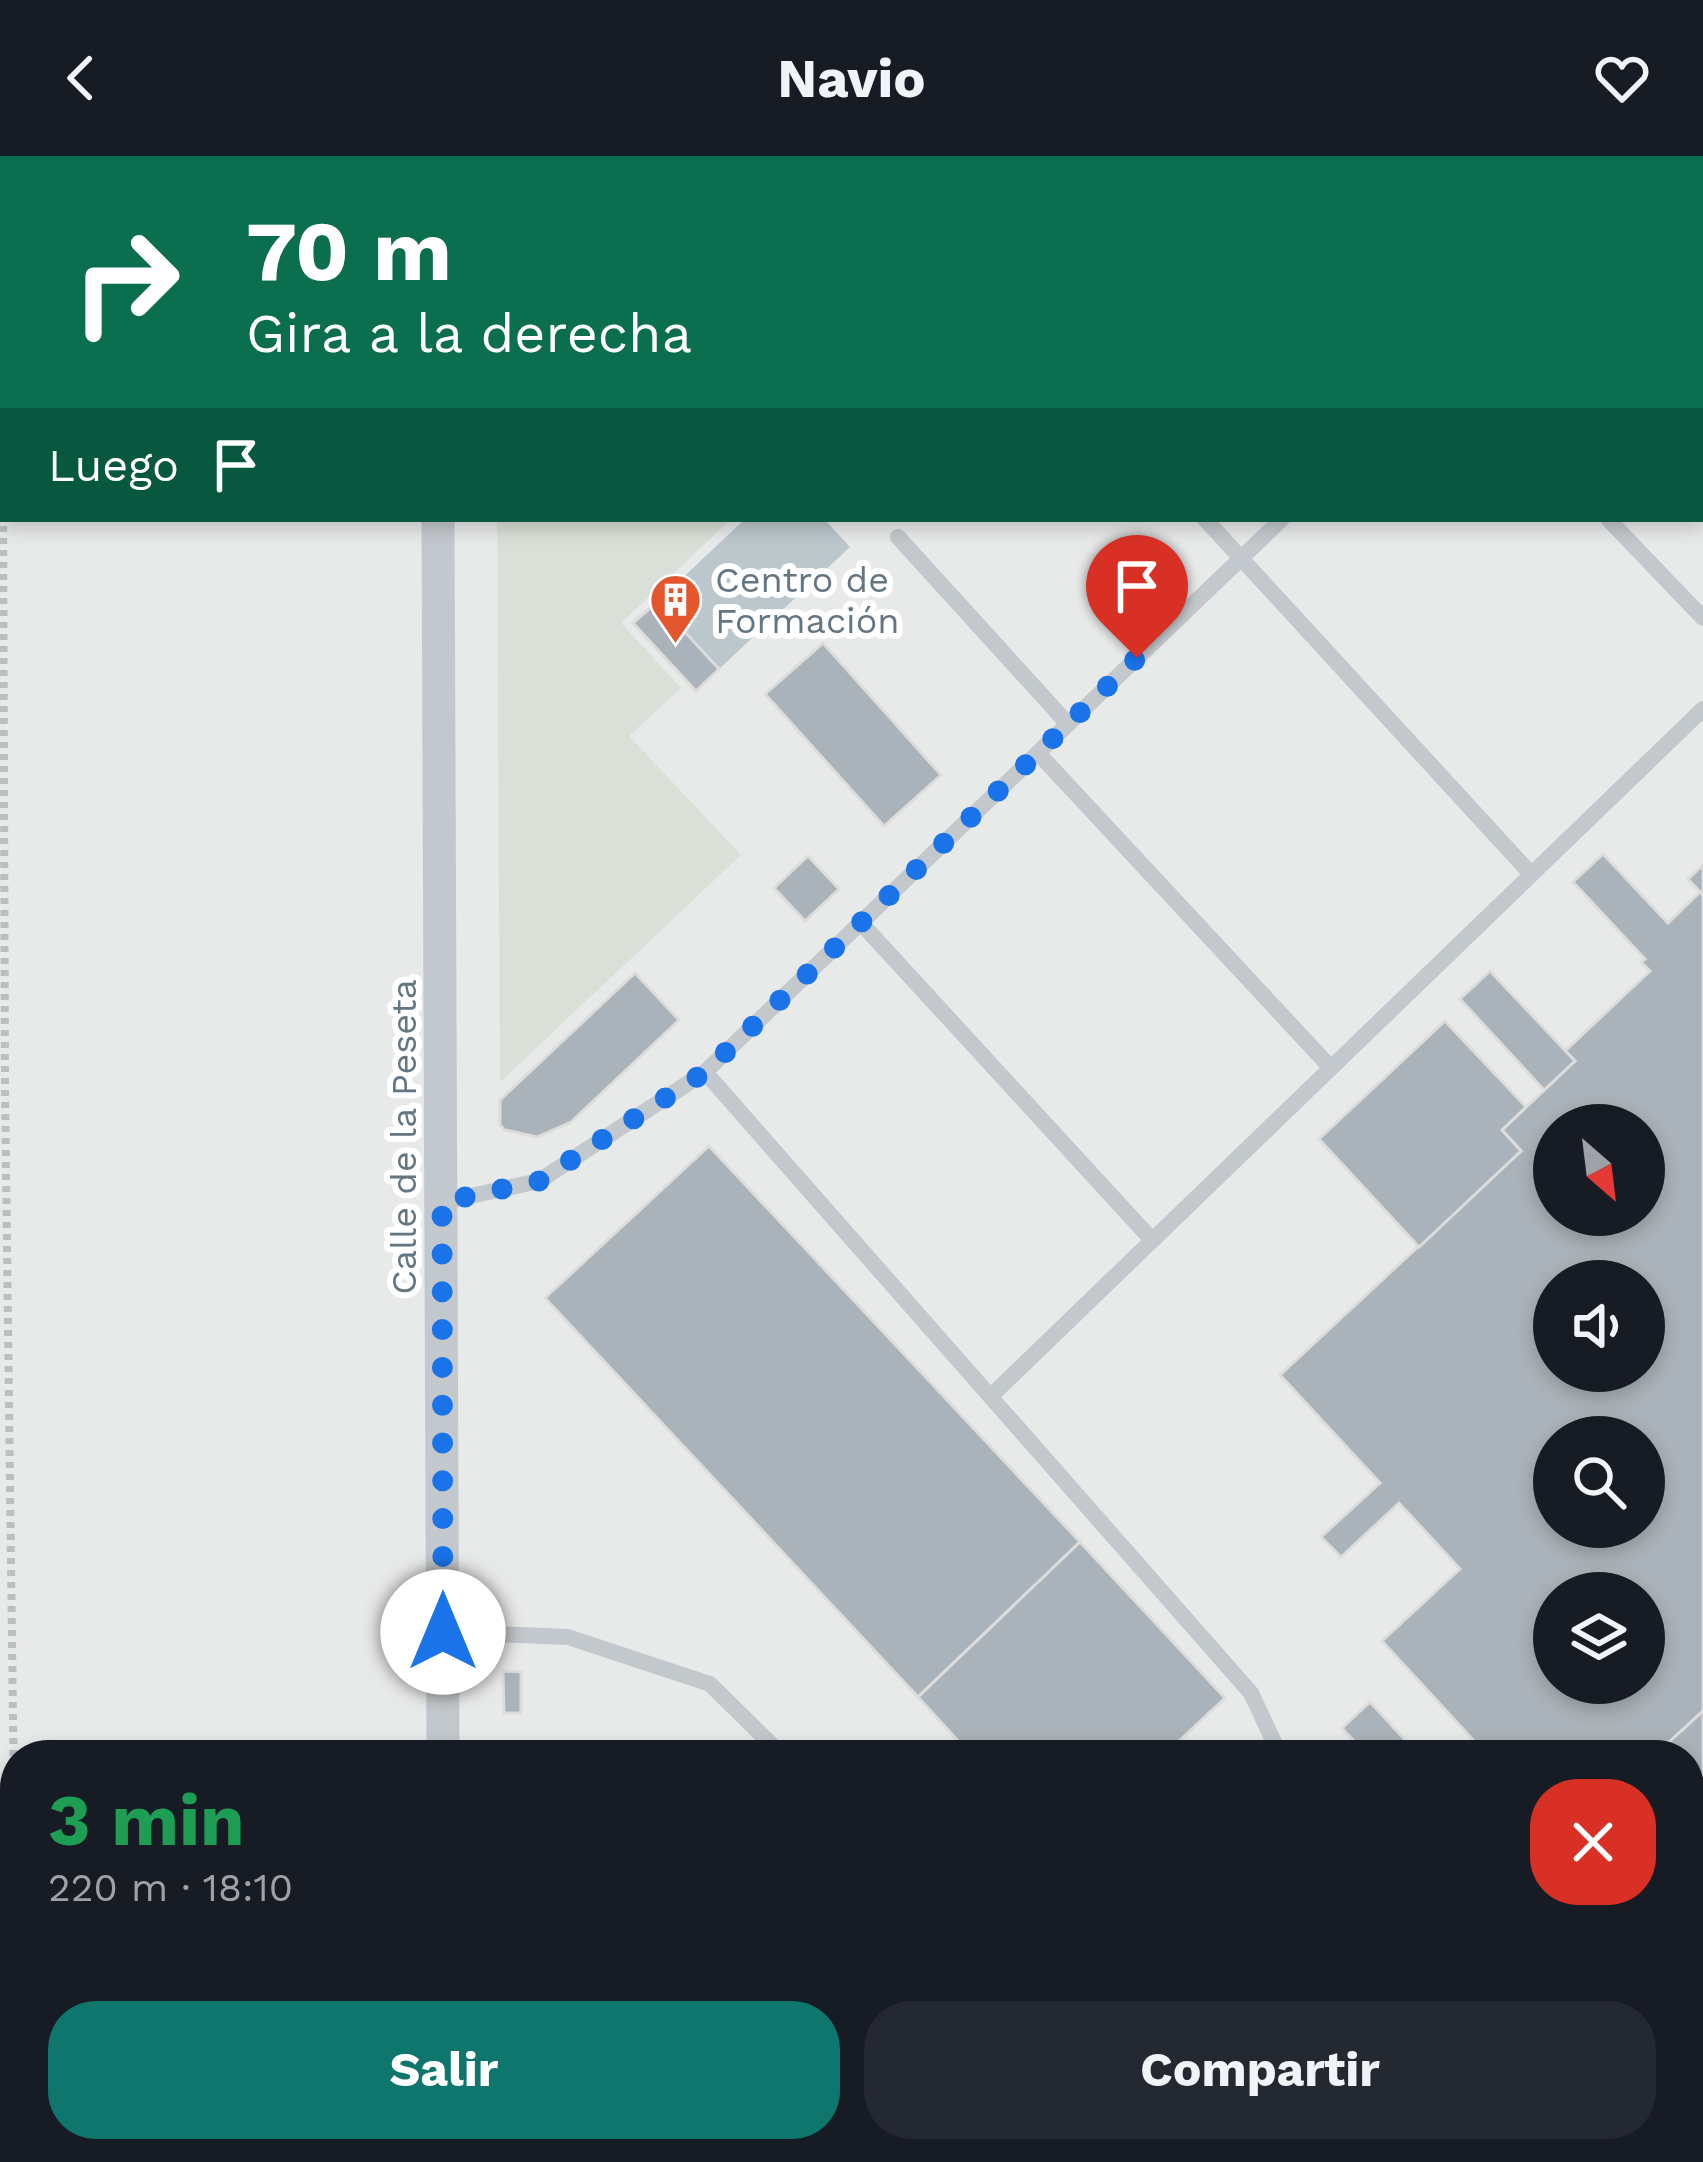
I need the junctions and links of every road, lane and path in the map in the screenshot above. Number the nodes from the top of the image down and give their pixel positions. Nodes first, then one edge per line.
1 (3, 522) edge
2 (438, 522) edge
3 (1207, 522) edge
4 (1279, 522) edge
5 (1612, 522) edge
6 (898, 537) dead end
7 (1241, 558) junction
8 (1703, 618) edge
9 (1703, 709) edge
10 (1068, 724) junction
11 (1038, 753) junction
12 (1531, 874) junction
13 (861, 922) junction
14 (1331, 1068) junction
15 (705, 1072) junction
16 (442, 1202) junction
17 (1152, 1240) junction
18 (991, 1396) junction
19 (443, 1632) junction
20 (13, 1740) edge
21 (443, 1740) edge
22 (767, 1740) edge
23 (1273, 1740) edge

1 - 20 path
2 - 16 street, Calle de la Peseta
3 - 7 lane
4 - 7 lane
5 - 8 lane
6 - 10 lane
7 - 10 lane
7 - 12 lane
9 - 12 lane
10 - 11 lane
11 - 13 lane
11 - 14 lane
12 - 14 lane
13 - 15 lane
13 - 17 lane
14 - 17 lane
15 - 16 lane
15 - 18 lane
16 - 19 street, Calle de la Peseta
17 - 18 lane
18 - 23 lane
19 - 21 street, Calle de la Peseta
19 - 22 lane

